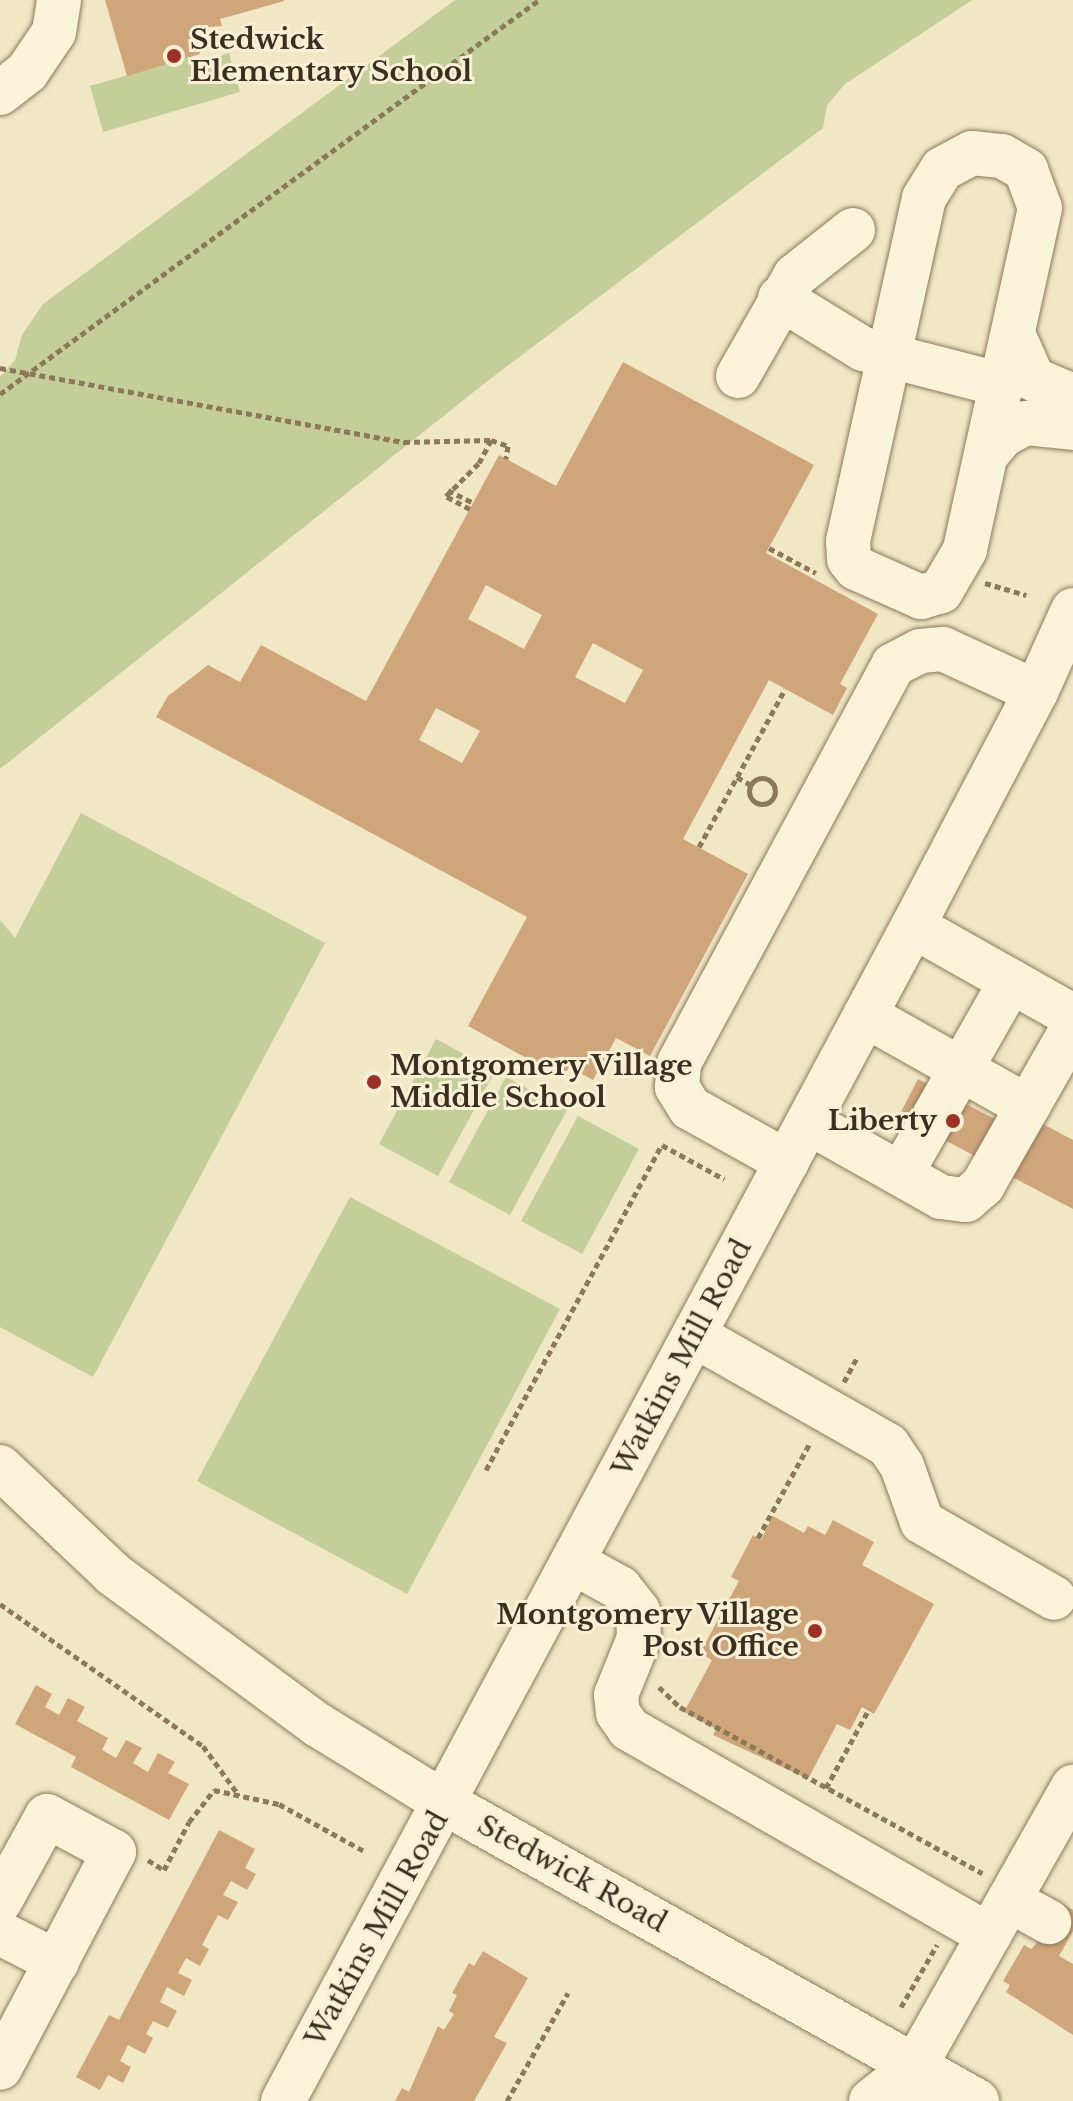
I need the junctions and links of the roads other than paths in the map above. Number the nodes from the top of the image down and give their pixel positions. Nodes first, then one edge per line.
1 (59, 0) edge
2 (0, 93) edge
3 (853, 230) dead end
4 (780, 298) junction
5 (1013, 334) junction
6 (889, 358) junction
7 (738, 376) dead end
8 (1002, 385) junction
9 (1073, 396) edge
10 (1073, 428) edge
11 (986, 455) junction
12 (1073, 610) edge
13 (1036, 692) junction
14 (913, 926) junction
15 (1011, 981) junction
16 (865, 1015) junction
17 (1073, 1016) edge
18 (1073, 1027) edge
19 (961, 1069) junction
20 (1028, 1107) junction
21 (808, 1122) junction
22 (787, 1162) junction
23 (901, 1174) junction
24 (694, 1335) junction
25 (0, 1467) edge
26 (573, 1562) junction
27 (1054, 1598) dead end
28 (1073, 1787) edge
29 (445, 1803) junction
30 (0, 1901) edge
31 (1004, 1908) junction
32 (1064, 1931) edge
33 (0, 1933) edge
34 (57, 1962) junction
35 (0, 2068) edge
36 (913, 2084) edge
37 (283, 2101) edge
38 (871, 2101) edge
39 (977, 2101) edge

1 - 2 street
3 - 4 street
4 - 6 street
4 - 7 street
5 - 6 street
5 - 8 street
5 - 9 street
6 - 8 street
6 - 11 street
8 - 11 street
10 - 11 street
12 - 13 street, Watkins Mill Road
13 - 14 street, Watkins Mill Road
13 - 22 street
14 - 15 street
14 - 16 street, Watkins Mill Road
15 - 17 street
15 - 19 street
16 - 19 street
16 - 21 street, Watkins Mill Road
18 - 20 street
19 - 20 street
19 - 23 street
20 - 23 street
21 - 22 street, Watkins Mill Road
21 - 23 street
22 - 24 street, Watkins Mill Road
24 - 26 street, Watkins Mill Road
24 - 27 street
25 - 29 street, Stedwick Road
26 - 29 street, Watkins Mill Road
26 - 31 street
28 - 31 street
29 - 36 street, Stedwick Road
29 - 37 street, Watkins Mill Road
30 - 34 street
31 - 32 street
31 - 36 street
33 - 34 street
34 - 35 street
36 - 38 street
36 - 39 street, Stedwick Road

